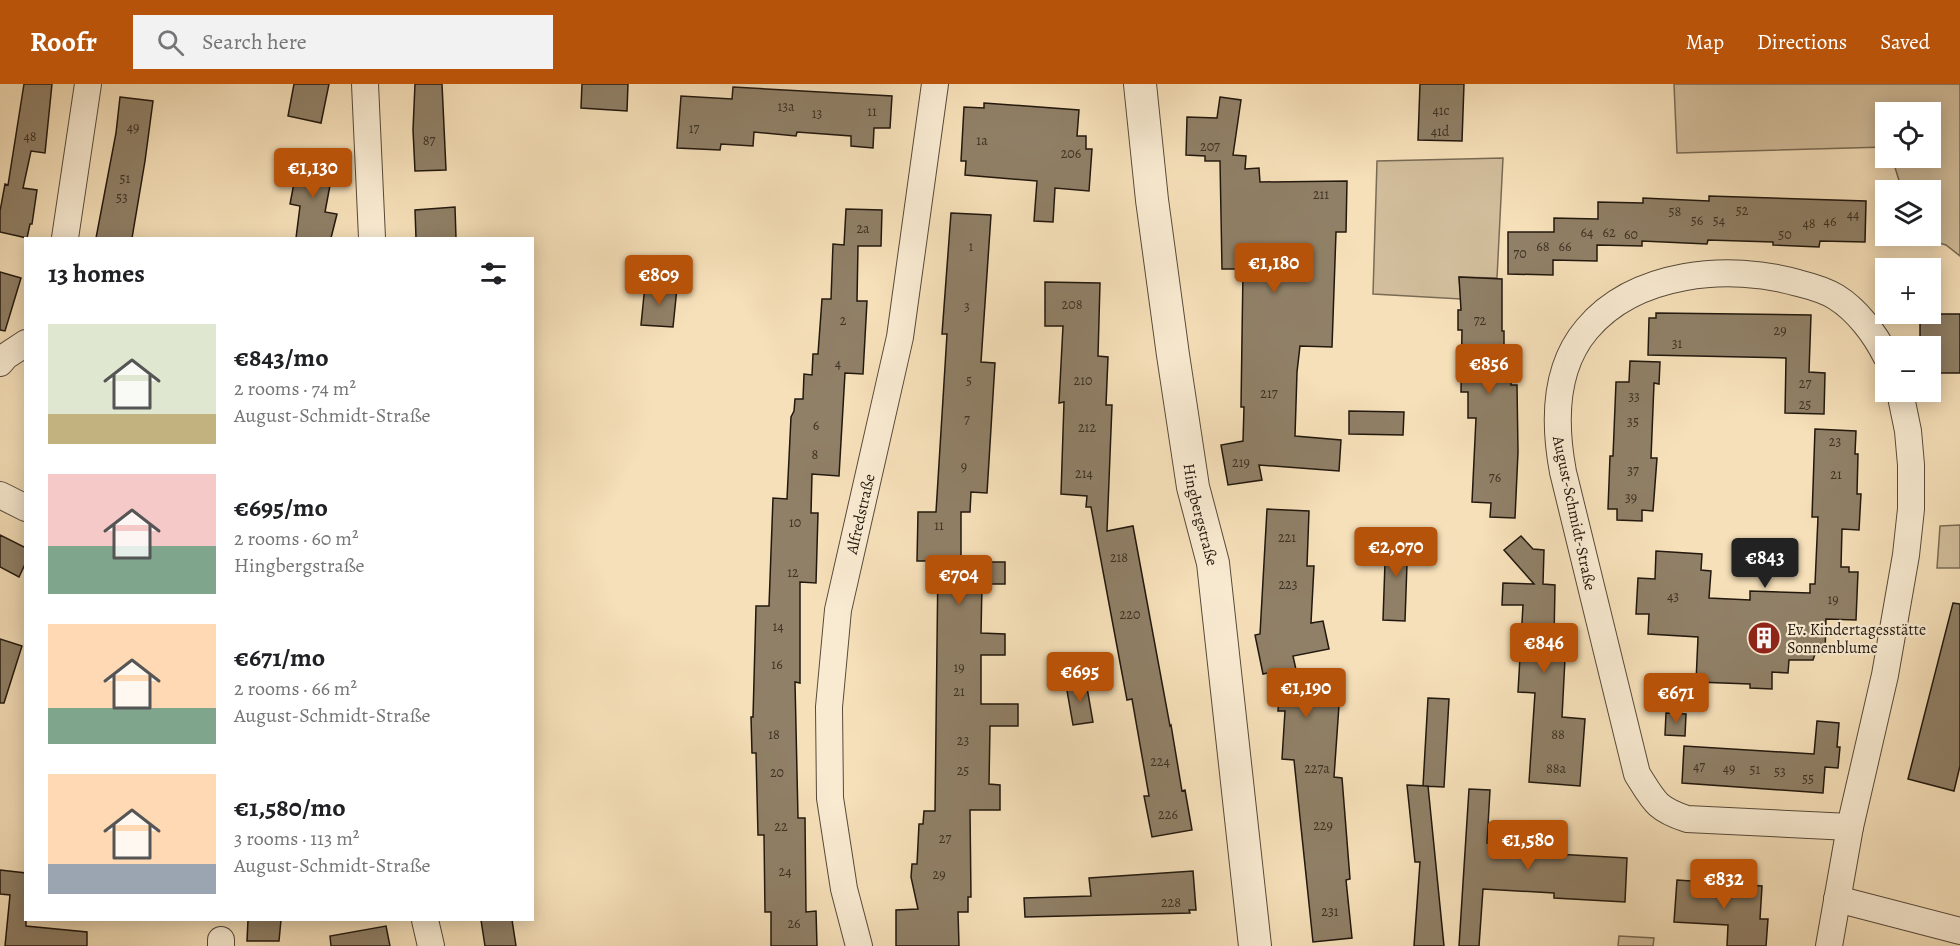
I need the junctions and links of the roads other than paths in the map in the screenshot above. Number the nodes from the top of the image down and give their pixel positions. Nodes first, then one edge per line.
1 (88, 84) edge
2 (365, 84) edge
3 (935, 84) edge
4 (1140, 84) edge
5 (65, 237) edge
6 (372, 237) edge
7 (1875, 339) edge
8 (24, 344) edge
9 (0, 363) edge
10 (1902, 402) edge
11 (0, 495) edge
12 (24, 507) edge
13 (1850, 827) junction
14 (1837, 899) junction
15 (426, 921) edge
16 (1960, 931) edge
17 (430, 946) edge
18 (860, 946) edge
19 (1255, 946) edge
20 (1829, 946) edge

1 - 5 street
2 - 6 street
3 - 18 street, Alfredstraße
4 - 19 street, Hingbergstraße
7 - 13 street, August-Schmidt-Straße
8 - 9 street
10 - 13 street
11 - 12 street
13 - 14 street
14 - 16 street
14 - 20 street
15 - 17 street

